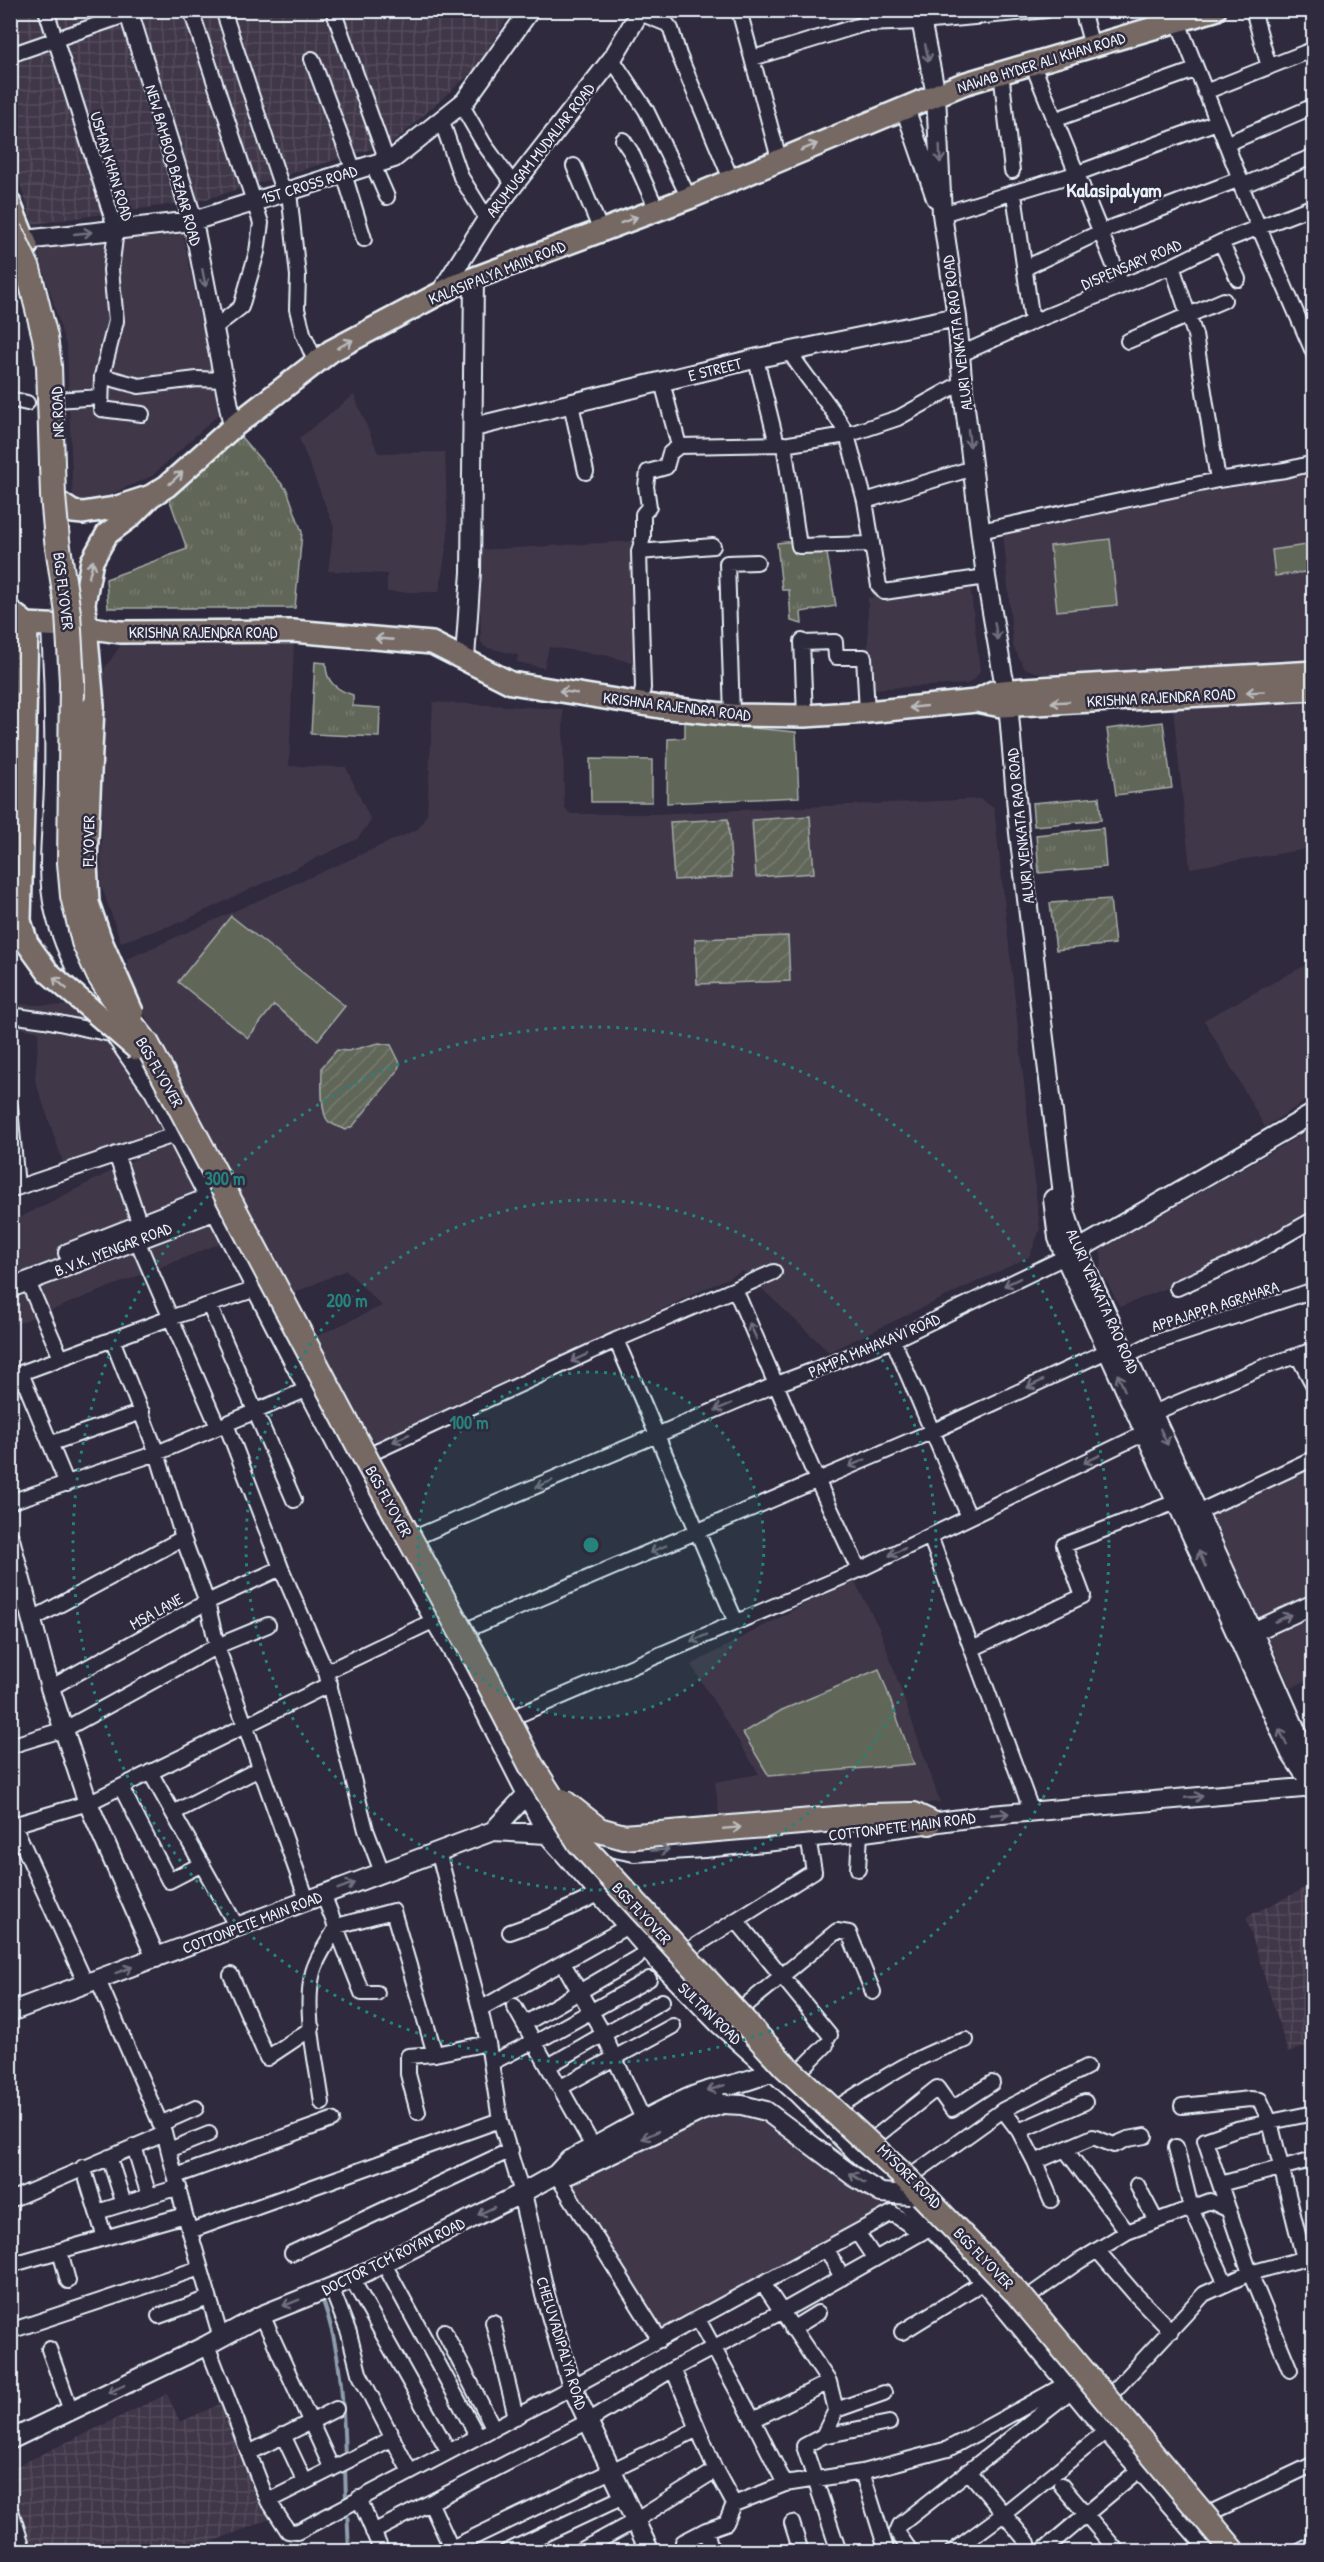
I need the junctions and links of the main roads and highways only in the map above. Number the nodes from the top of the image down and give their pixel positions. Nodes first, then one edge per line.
1 (530, 10) edge
2 (1215, 10) edge
3 (132, 12) edge
4 (640, 12) edge
5 (920, 16) edge
6 (1169, 20) edge
7 (936, 95) junction
8 (905, 108) junction
9 (10, 204) edge
10 (942, 214) junction
11 (193, 221) junction
12 (14, 242) edge
13 (474, 278) junction
14 (441, 292) junction
15 (957, 317) junction
16 (233, 426) junction
17 (474, 427) junction
18 (151, 496) junction
19 (61, 504) junction
20 (16, 621) edge
21 (51, 625) junction
22 (81, 627) junction
23 (465, 658) junction
24 (1314, 672) edge
25 (1314, 689) edge
26 (1004, 694) junction
27 (17, 770) edge
28 (142, 1046) junction
29 (1314, 1113) edge
30 (236, 1193) junction
31 (213, 1205) junction
32 (1071, 1254) junction
33 (19, 1279) edge
34 (10, 1288) edge
35 (1186, 1511) junction
36 (10, 1539) edge
37 (1314, 1604) edge
38 (1253, 1632) junction
39 (1313, 1787) edge
40 (535, 1791) junction
41 (929, 1822) joint
42 (866, 1825) junction
43 (493, 1831) junction
44 (547, 1834) junction
45 (582, 1839) junction
46 (634, 1852) junction
47 (609, 1870) junction
48 (596, 1891) junction
49 (156, 1958) junction
50 (11, 2012) edge
51 (794, 2064) junction
52 (772, 2071) junction
53 (556, 2174) junction
54 (885, 2181) joint
55 (911, 2186) junction
56 (522, 2193) junction
57 (10, 2440) edge
58 (10, 2514) edge
59 (647, 2551) edge
60 (22, 2552) edge
61 (1212, 2552) edge
62 (1221, 2552) edge
63 (1234, 2552) edge
64 (1242, 2552) edge

1 - 11 main road, 1ST CROSS ROAD
2 - 6 main road, NAWAB HYDER ALI KHAN ROAD
3 - 11 main road, NEW BAMBOO BAZAAR ROAD
4 - 14 main road, ARUMUGAM MUDALIAR ROAD
5 -> 7 main road, ALURI VENKATA RAO ROAD
6 - 7 main road, NAWAB HYDER ALI KHAN ROAD
7 - 8 main road, KALASIPALYA MAIN ROAD
7 -> 10 main road, ALURI VENKATA RAO ROAD
8 - 10 main road
13 -> 8 main road, KALASIPALYA MAIN ROAD
9 - 12 main road, NR ROAD
10 - 15 main road, ALURI VENKATA RAO ROAD
12 -> 11 main road, 1ST CROSS ROAD
11 -> 16 main road, NEW BAMBOO BAZAAR ROAD
12 - 19 main road, NR ROAD
12 - 28 highway, BGS FLYOVER, bridge
13 - 14 main road, KALASIPALYA MAIN ROAD
13 - 17 main road
16 -> 14 main road, KALASIPALYA MAIN ROAD
15 - 17 main road, E STREET
15 -> 26 main road, ALURI VENKATA RAO ROAD
18 -> 16 main road, KALASIPALYA MAIN ROAD
17 - 23 main road
18 - 19 main road, KALASIPALYA MAIN ROAD
22 -> 18 main road
19 - 22 main road, NR ROAD
20 - 21 main road, KRISHNA RAJENDRA ROAD
20 - 27 main road
21 - 22 main road, KRISHNA RAJENDRA ROAD
21 - 31 main road, SULTAN ROAD
23 -> 22 main road, KRISHNA RAJENDRA ROAD
22 - 28 main road, FLYOVER, bridge
22 - 30 main road, MYSORE ROAD
26 -> 23 main road, KRISHNA RAJENDRA ROAD
24 - 26 main road, KRISHNA RAJENDRA ROAD
25 -> 26 main road, KRISHNA RAJENDRA ROAD
26 - 32 main road, ALURI VENKATA RAO ROAD
26 - 32 main road, ALURI VENKATA RAO ROAD
28 -> 27 main road, bridge
28 - 40 highway, BGS FLYOVER, bridge
28 - 55 highway, BGS FLYOVER
29 - 32 main road, PAMPA MAHAKAVI ROAD
30 - 31 main road, B.V.K. IYENGAR ROAD
30 - 45 main road, MYSORE ROAD
31 - 33 main road, B.V.K. IYENGAR ROAD
31 - 40 main road, SULTAN ROAD
35 -> 32 main road, ALURI VENKATA RAO ROAD
32 -> 35 main road, ALURI VENKATA RAO ROAD
33 - 34 main road, B.V.K. IYENGAR ROAD
35 - 38 main road, ALURI VENKATA RAO ROAD
39 -> 35 main road, ALURI VENKATA RAO ROAD
36 - 49 main road
38 -> 37 main road
38 - 39 main road, ALURI VENKATA RAO ROAD
41 -> 39 main road, COTTONPETE MAIN ROAD
40 -> 42 highway, bridge
40 - 43 main road, COTTONPETE MAIN ROAD
40 - 44 main road, SULTAN ROAD
40 - 63 highway, BGS FLYOVER, bridge
41 - 42 highway
46 -> 42 main road, COTTONPETE MAIN ROAD
43 - 44 main road, COTTONPETE MAIN ROAD
49 -> 43 main road, COTTONPETE MAIN ROAD
44 - 45 main road, COTTONPETE MAIN ROAD
44 - 48 main road, SULTAN ROAD
45 - 46 main road, COTTONPETE MAIN ROAD
45 - 47 main road, MYSORE ROAD
46 - 47 main road
47 - 48 main road
47 - 51 main road, MYSORE ROAD
48 - 52 main road, SULTAN ROAD
50 -> 49 main road, COTTONPETE MAIN ROAD
51 - 52 main road, DOCTOR TCM ROYAN ROAD
51 - 55 main road, MYSORE ROAD
52 -> 53 main road, DOCTOR TCM ROYAN ROAD
52 - 54 main road, SULTAN ROAD
55 -> 53 main road, bridge
53 - 56 main road, DOCTOR TCM ROYAN ROAD
54 - 61 main road, MYSORE ROAD
55 - 62 highway, BGS FLYOVER
55 - 64 main road, MYSORE ROAD
56 -> 57 main road, DOCTOR TCM ROYAN ROAD
56 - 59 main road, CHELUVADIPALYA ROAD
58 - 60 main road

